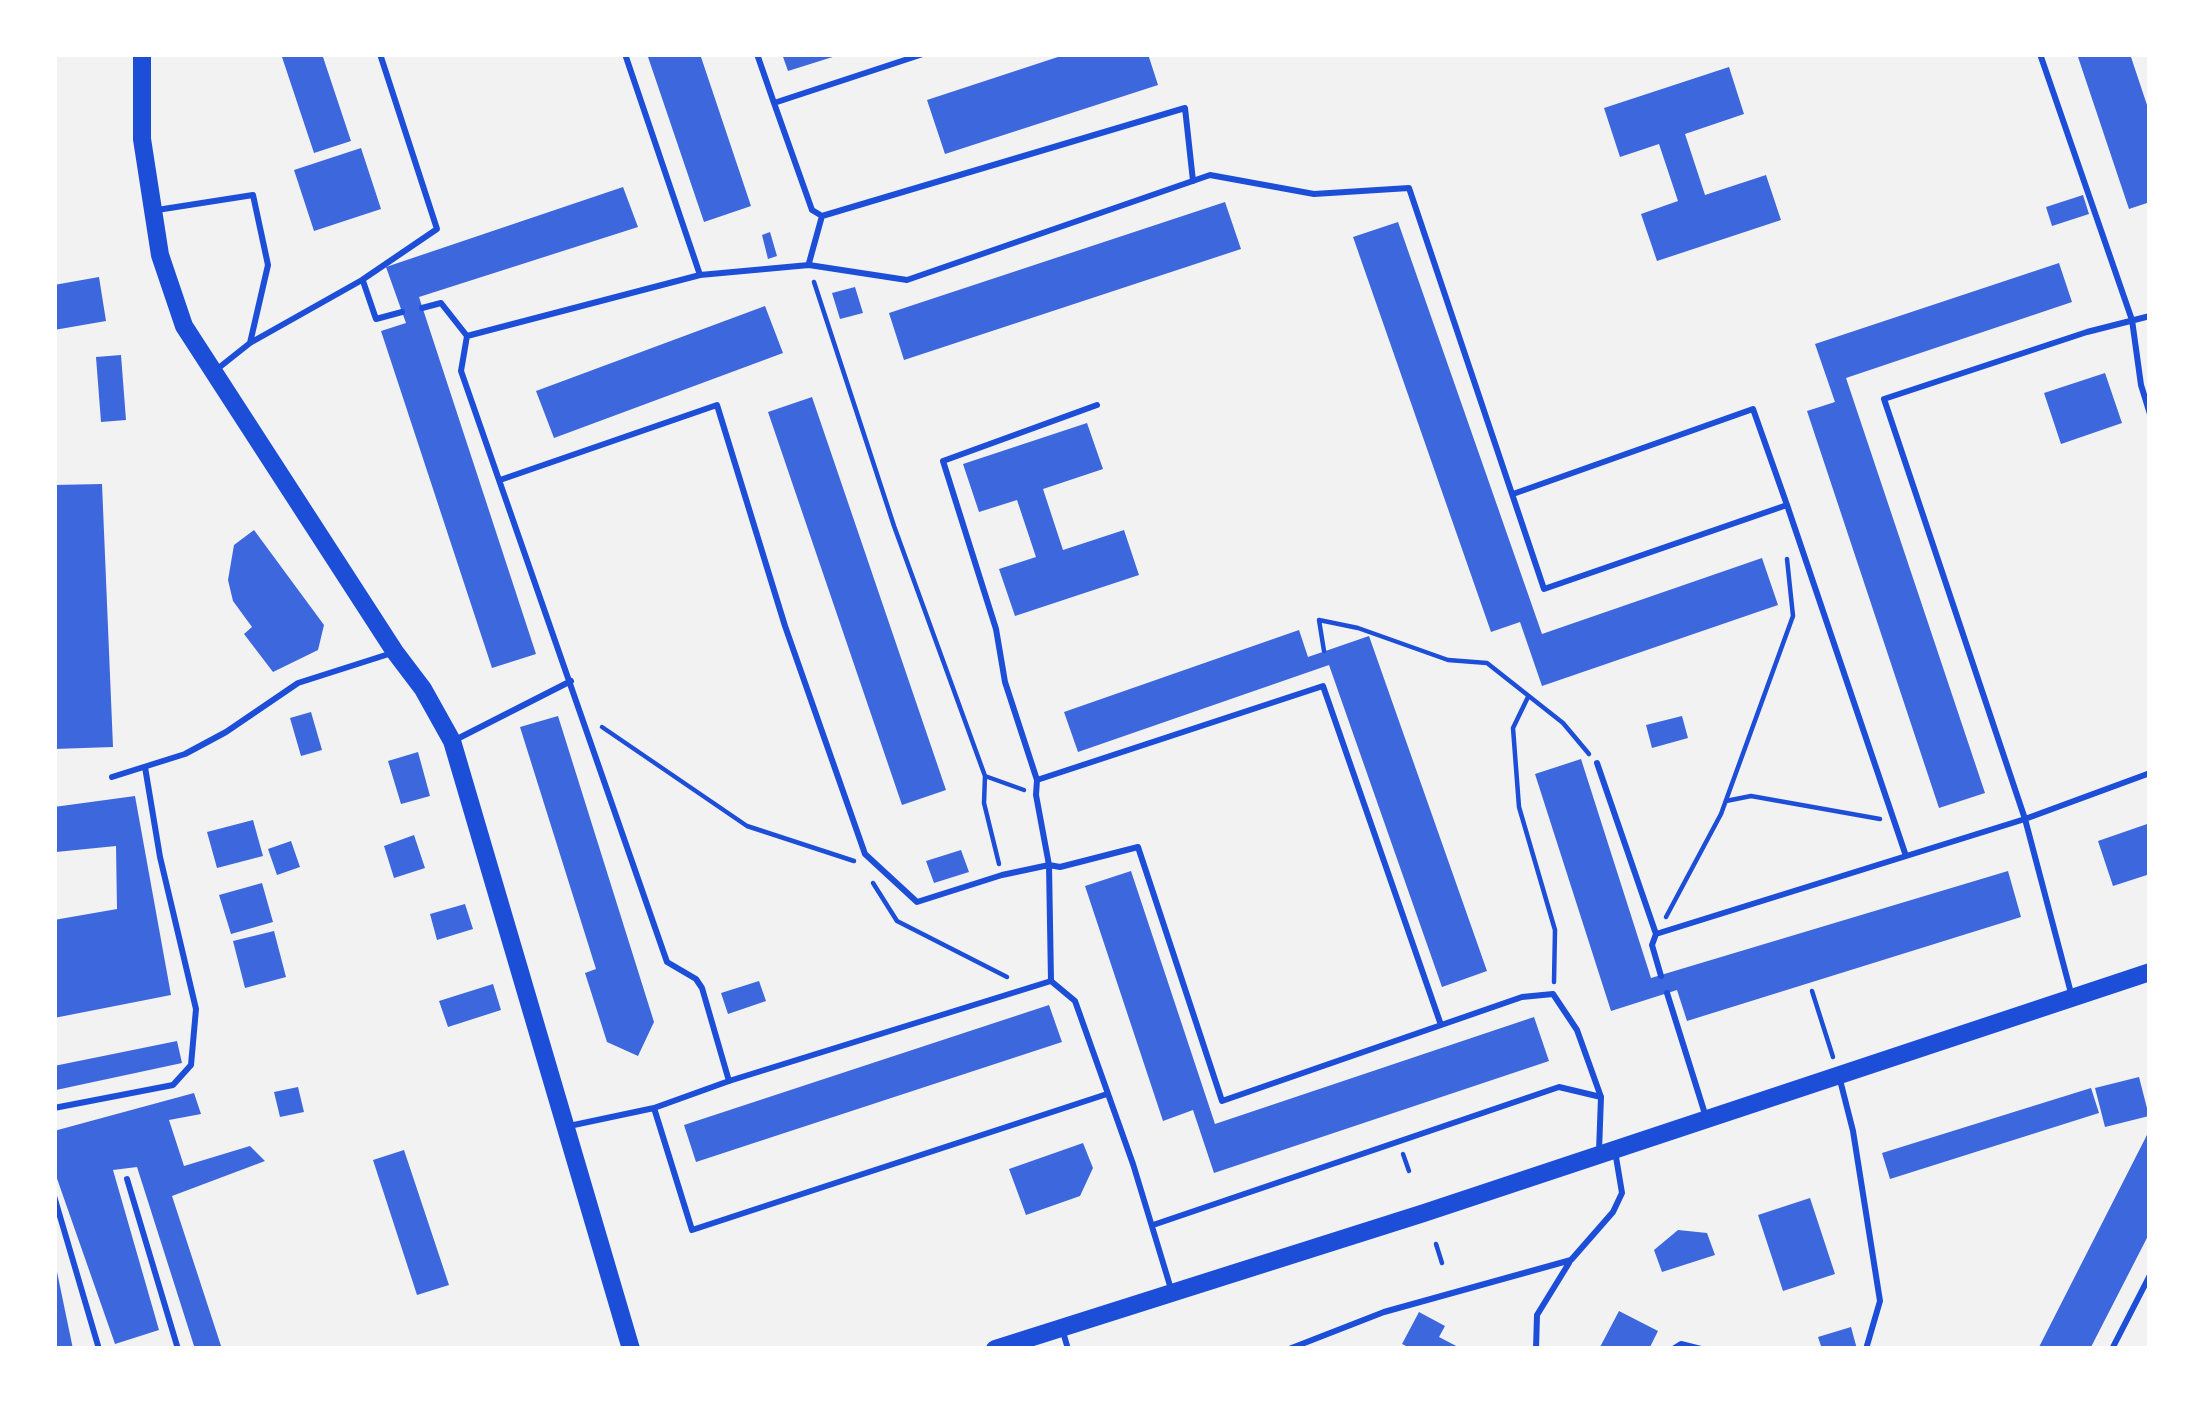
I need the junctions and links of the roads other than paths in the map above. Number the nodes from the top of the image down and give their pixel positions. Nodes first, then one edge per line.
1 (142, 54) edge
2 (380, 54) edge
3 (625, 54) edge
4 (757, 54) edge
5 (922, 54) edge
6 (2040, 54) edge
7 (774, 103) junction
8 (1193, 181) junction
9 (153, 210) junction
10 (822, 216) junction
11 (808, 265) junction
12 (700, 275) junction
13 (362, 280) junction
14 (422, 308) dead end
15 (402, 313) dead end
16 (2150, 316) edge
17 (2132, 320) junction
18 (467, 336) junction
19 (250, 344) junction
20 (214, 371) junction
21 (1097, 405) dead end
22 (2150, 414) edge
23 (500, 480) junction
24 (1512, 494) junction
25 (1787, 505) junction
26 (395, 652) junction
27 (571, 681) junction
28 (452, 741) junction
29 (1597, 763) road end
30 (146, 767) junction
31 (2150, 773) edge
32 (112, 777) dead end
33 (1037, 780) junction
34 (2025, 818) junction
35 (1906, 856) junction
36 (1048, 865) junction
37 (1656, 934) junction
38 (2150, 972) edge
39 (1661, 976) dead end
40 (1052, 981) junction
41 (1666, 993) dead end
42 (2072, 996) junction
43 (1441, 1024) junction
44 (1838, 1074) junction
45 (729, 1081) junction
46 (1107, 1094) junction
47 (1601, 1097) junction
48 (54, 1108) edge
49 (654, 1108) junction
50 (1706, 1118) junction
51 (565, 1127) junction
52 (1607, 1150) junction
53 (127, 1179) dead end
54 (54, 1196) edge
55 (1153, 1225) junction
56 (1571, 1260) junction
57 (2150, 1275) edge
58 (1173, 1294) junction
59 (1062, 1328) junction
60 (99, 1349) edge
61 (178, 1349) edge
62 (631, 1349) edge
63 (995, 1349) edge
64 (1068, 1349) edge
65 (1289, 1349) edge
66 (1536, 1349) edge
67 (1673, 1349) edge
68 (1701, 1349) edge
69 (1866, 1349) edge
70 (2112, 1349) edge

1 - 9 main road
2 - 13 lane
3 - 12 lane
4 - 7 lane
5 - 7 lane
6 - 17 lane
7 - 10 lane
8 - 10 lane
8 - 11 lane
8 - 24 lane
9 - 19 lane
9 - 20 main road
10 - 11 lane
11 - 12 lane
12 - 18 lane
13 - 15 lane
13 - 19 lane
14 - 18 lane
16 - 17 lane
17 - 22 lane
17 - 34 lane
18 - 23 lane
19 - 20 lane
20 - 26 main road
21 - 33 lane
23 - 27 lane
23 - 36 lane
24 - 25 lane
24 - 25 lane
25 - 35 lane
26 - 28 main road
26 - 30 lane
27 - 28 lane
27 - 45 lane
28 - 51 main road
29 - 37 lane
30 - 32 lane
30 - 48 lane
31 - 34 lane
33 - 36 lane
33 - 43 lane
34 - 35 lane
34 - 42 lane
35 - 37 lane
36 - 40 lane
36 - 43 lane
37 - 39 lane
38 - 42 main road
40 - 45 lane
40 - 46 lane
41 - 50 lane
42 - 44 main road
43 - 47 lane
44 - 50 main road
44 - 69 lane
45 - 49 lane
46 - 49 lane
46 - 55 lane
47 - 52 lane
47 - 55 lane
49 - 51 lane
50 - 52 main road
51 - 62 main road
52 - 56 lane
52 - 58 main road
53 - 61 lane
54 - 60 lane
55 - 58 lane
56 - 65 lane
56 - 66 lane
57 - 70 lane
58 - 59 main road
59 - 63 main road
59 - 64 lane
67 - 68 lane

